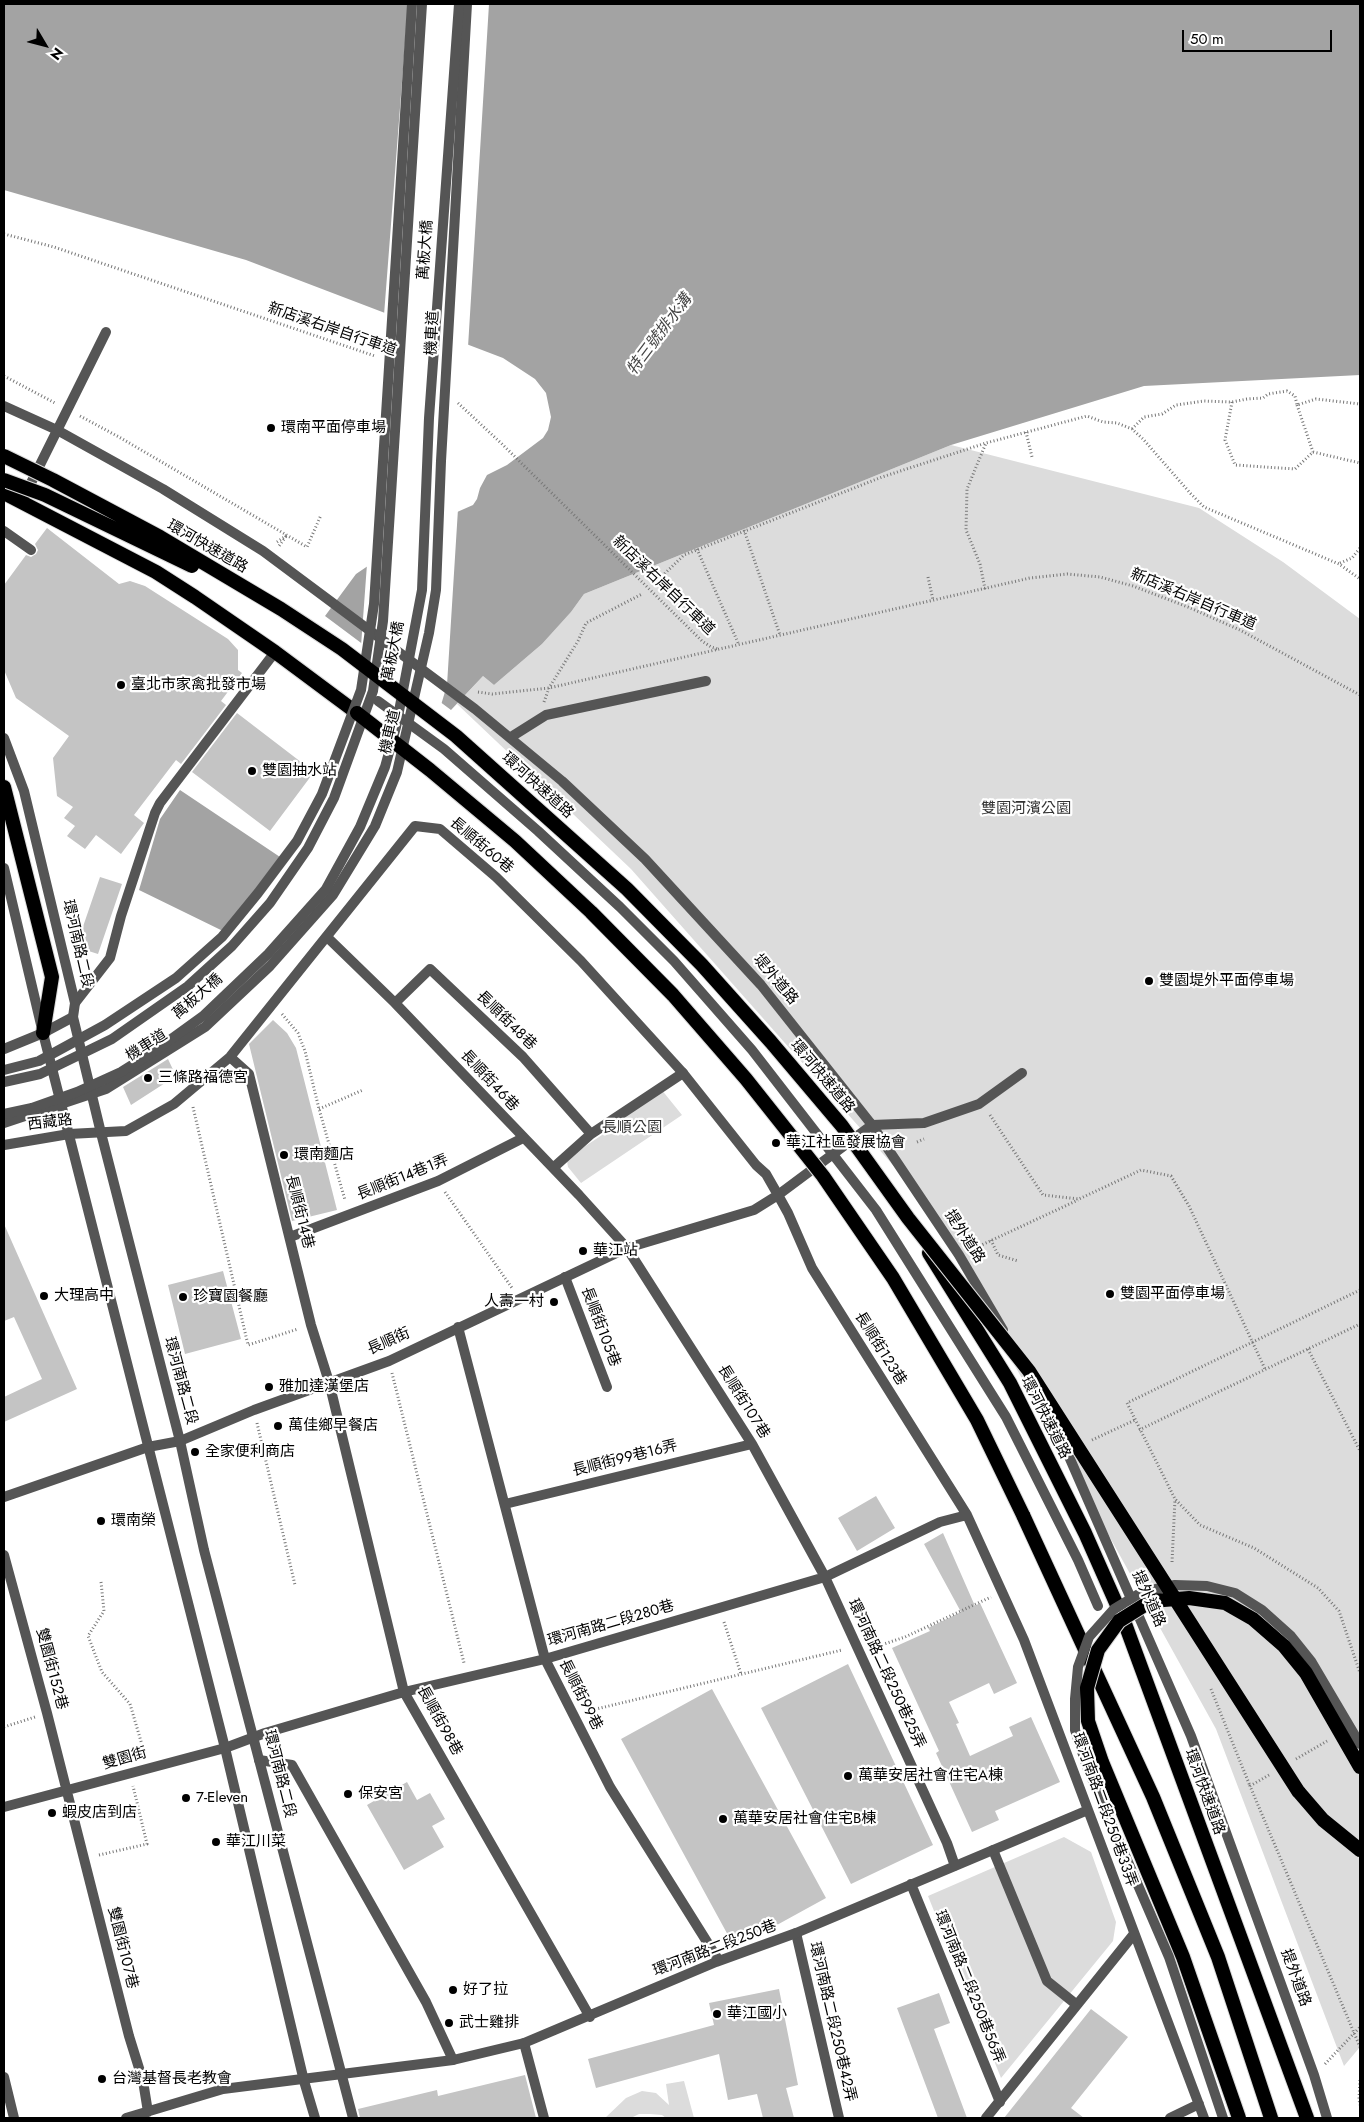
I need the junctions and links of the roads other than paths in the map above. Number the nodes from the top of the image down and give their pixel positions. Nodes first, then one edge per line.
1 (412, 4) edge
2 (422, 4) edge
3 (459, 4) edge
4 (467, 4) edge
5 (106, 332) dead end
6 (4, 406) edge
7 (57, 430) junction
8 (4, 456) edge
9 (4, 464) edge
10 (34, 476) junction
11 (4, 480) edge
12 (4, 493) edge
13 (22, 501) junction
14 (4, 531) edge
15 (30, 550) dead end
16 (281, 609) junction
17 (275, 652) junction
18 (706, 681) dead end
19 (378, 701) dead end
20 (4, 738) edge
21 (512, 738) junction
22 (5, 791) edge
23 (4, 868) edge
24 (327, 937) junction
25 (75, 1003) junction
26 (395, 1003) junction
27 (73, 1017) junction
28 (43, 1033) junction
29 (4, 1049) edge
30 (230, 1056) junction
31 (4, 1070) edge
32 (1022, 1072) dead end
33 (683, 1073) junction
34 (4, 1082) edge
35 (4, 1114) edge
36 (4, 1123) edge
37 (872, 1125) junction
38 (101, 1133) junction
39 (69, 1134) junction
40 (591, 1134) junction
41 (523, 1138) junction
42 (4, 1144) edge
43 (834, 1154) junction
44 (553, 1168) junction
45 (778, 1195) junction
46 (908, 1218) junction
47 (290, 1237) junction
48 (627, 1248) junction
49 (564, 1277) junction
50 (458, 1327) junction
51 (330, 1382) junction
52 (606, 1387) dead end
53 (180, 1440) junction
54 (752, 1444) junction
55 (148, 1447) junction
56 (4, 1497) edge
57 (505, 1504) junction
58 (967, 1515) junction
59 (4, 1555) edge
60 (825, 1577) junction
61 (1098, 1606) dead end
62 (544, 1659) junction
63 (404, 1692) junction
64 (254, 1737) junction
65 (1360, 1744) edge
66 (224, 1748) junction
67 (259, 1760) junction
68 (1360, 1767) edge
69 (66, 1792) junction
70 (4, 1807) edge
71 (1088, 1810) junction
72 (993, 1850) junction
73 (1360, 1850) edge
74 (955, 1866) junction
75 (911, 1884) junction
76 (796, 1933) junction
77 (1134, 1934) junction
78 (719, 1961) junction
79 (1077, 2005) junction
80 (590, 2017) junction
81 (524, 2043) junction
82 (453, 2060) junction
83 (342, 2074) junction
84 (4, 2077) edge
85 (304, 2081) junction
86 (1000, 2102) junction
87 (1198, 2104) junction
88 (148, 2112) junction
89 (14, 2118) edge
90 (126, 2118) edge
91 (315, 2118) edge
92 (353, 2118) edge
93 (544, 2118) edge
94 (839, 2118) edge
95 (986, 2118) edge
96 (1170, 2118) edge
97 (1204, 2118) edge
98 (1224, 2118) edge
99 (1239, 2118) edge
100 (1271, 2118) edge
101 (1307, 2118) edge
102 (1327, 2118) edge

1 - 31 street, bridge
2 - 34 street, 萬板大橋, bridge
3 - 35 street, 萬板大橋, bridge
4 - 36 street, 機車道, bridge
5 - 7 street
6 - 7 street, 堤外道路
7 - 10 street
7 - 21 street, 堤外道路, bridge
8 - 16 highway, 環河快速道路, bridge
9 - 10 street
10 - 13 street
11 - 16 highway, bridge
12 - 13 highway
13 - 17 highway
14 - 15 street
16 - 46 highway, 環河快速道路, bridge
17 - 25 street
17 - 100 highway, bridge
18 - 21 street
19 - 43 street
20 - 25 street, 環河南路二段
21 - 37 street, 堤外道路
22 - 28 highway
23 - 28 street
24 - 26 street, 長順街46巷
24 - 30 street, 長順街60巷
24 - 33 street, 長順街60巷
25 - 27 street, 環河南路二段
26 - 40 street, 長順街48巷
26 - 41 street, 長順街46巷
27 - 28 street
27 - 38 street, 環河南路二段
28 - 29 street
28 - 39 street
30 - 38 street, 長順街60巷
30 - 47 street, 長順街14巷
32 - 37 street
33 - 40 street
33 - 45 street, 長順街60巷
37 - 43 street
37 - 102 street, 提外道路
38 - 39 street, 西藏路
38 - 53 street, 環河南路二段
39 - 42 street, 西藏路
39 - 55 street
40 - 44 street
41 - 44 street, 長順街46巷
41 - 47 street, 長順街14巷1弄
43 - 45 street
43 - 61 street
44 - 48 street, 長順街46巷
45 - 48 street, 長順街
45 - 58 street, 長順街123巷
46 - 73 highway, bridge
46 - 101 highway, 環河快速道路, bridge
47 - 51 street, 長順街14巷
48 - 49 street, 長順街
48 - 54 street, 長順街107巷
49 - 50 street, 長順街
49 - 52 street, 長順街105巷
50 - 51 street, 長順街
50 - 57 street, 長順街99巷
51 - 53 street, 長順街
51 - 63 street, 長順街98巷
53 - 55 street, 長順街
53 - 64 street, 環河南路二段
54 - 57 street, 長順街99巷16弄
54 - 60 street, 長順街107巷
55 - 56 street, 長順街
55 - 66 street
57 - 62 street, 長順街99巷
58 - 60 street, 環河南路二段280巷
58 - 71 street, 環河南路二段250巷33弄
59 - 69 street, 雙園街152巷
60 - 62 street, 環河南路二段280巷
60 - 74 street, 環河南路二段250巷25弄
62 - 63 street, 環河南路二段280巷
62 - 78 street, 長順街99巷
63 - 64 street, 環河南路二段280巷
63 - 80 street, 長順街98巷
64 - 66 street, 雙園街
64 - 67 street, 環河南路二段
65 - 98 street, bridge
66 - 69 street, 雙園街
66 - 85 street
67 - 82 street
67 - 83 street, 環河南路二段
68 - 99 highway, bridge
69 - 70 street, 雙園街
69 - 88 street, 雙園街107巷
71 - 72 street, 環河南路二段250巷
71 - 77 street, 環河南路二段250巷33弄
72 - 74 street, 環河南路二段250巷
72 - 79 street
74 - 75 street, 環河南路二段250巷
75 - 76 street, 環河南路二段250巷
75 - 86 street, 環河南路二段250巷56弄
76 - 78 street, 環河南路二段250巷
76 - 94 street, 環河南路二段250巷42弄
77 - 79 street
77 - 87 street, 環河南路二段250巷33弄
78 - 80 street, 環河南路二段250巷
79 - 86 street
80 - 81 street, 環河南路二段250巷
81 - 82 street, 環河南路二段250巷
81 - 93 street
82 - 83 street, 環河南路二段250巷
83 - 85 street, 環河南路二段250巷
83 - 92 street, 環河南路二段
84 - 89 street
85 - 88 street, 環河南路二段250巷
85 - 91 street
86 - 95 street
87 - 96 street
87 - 97 street, 環河南路二段250巷33弄
88 - 90 street, 環河南路二段250巷

